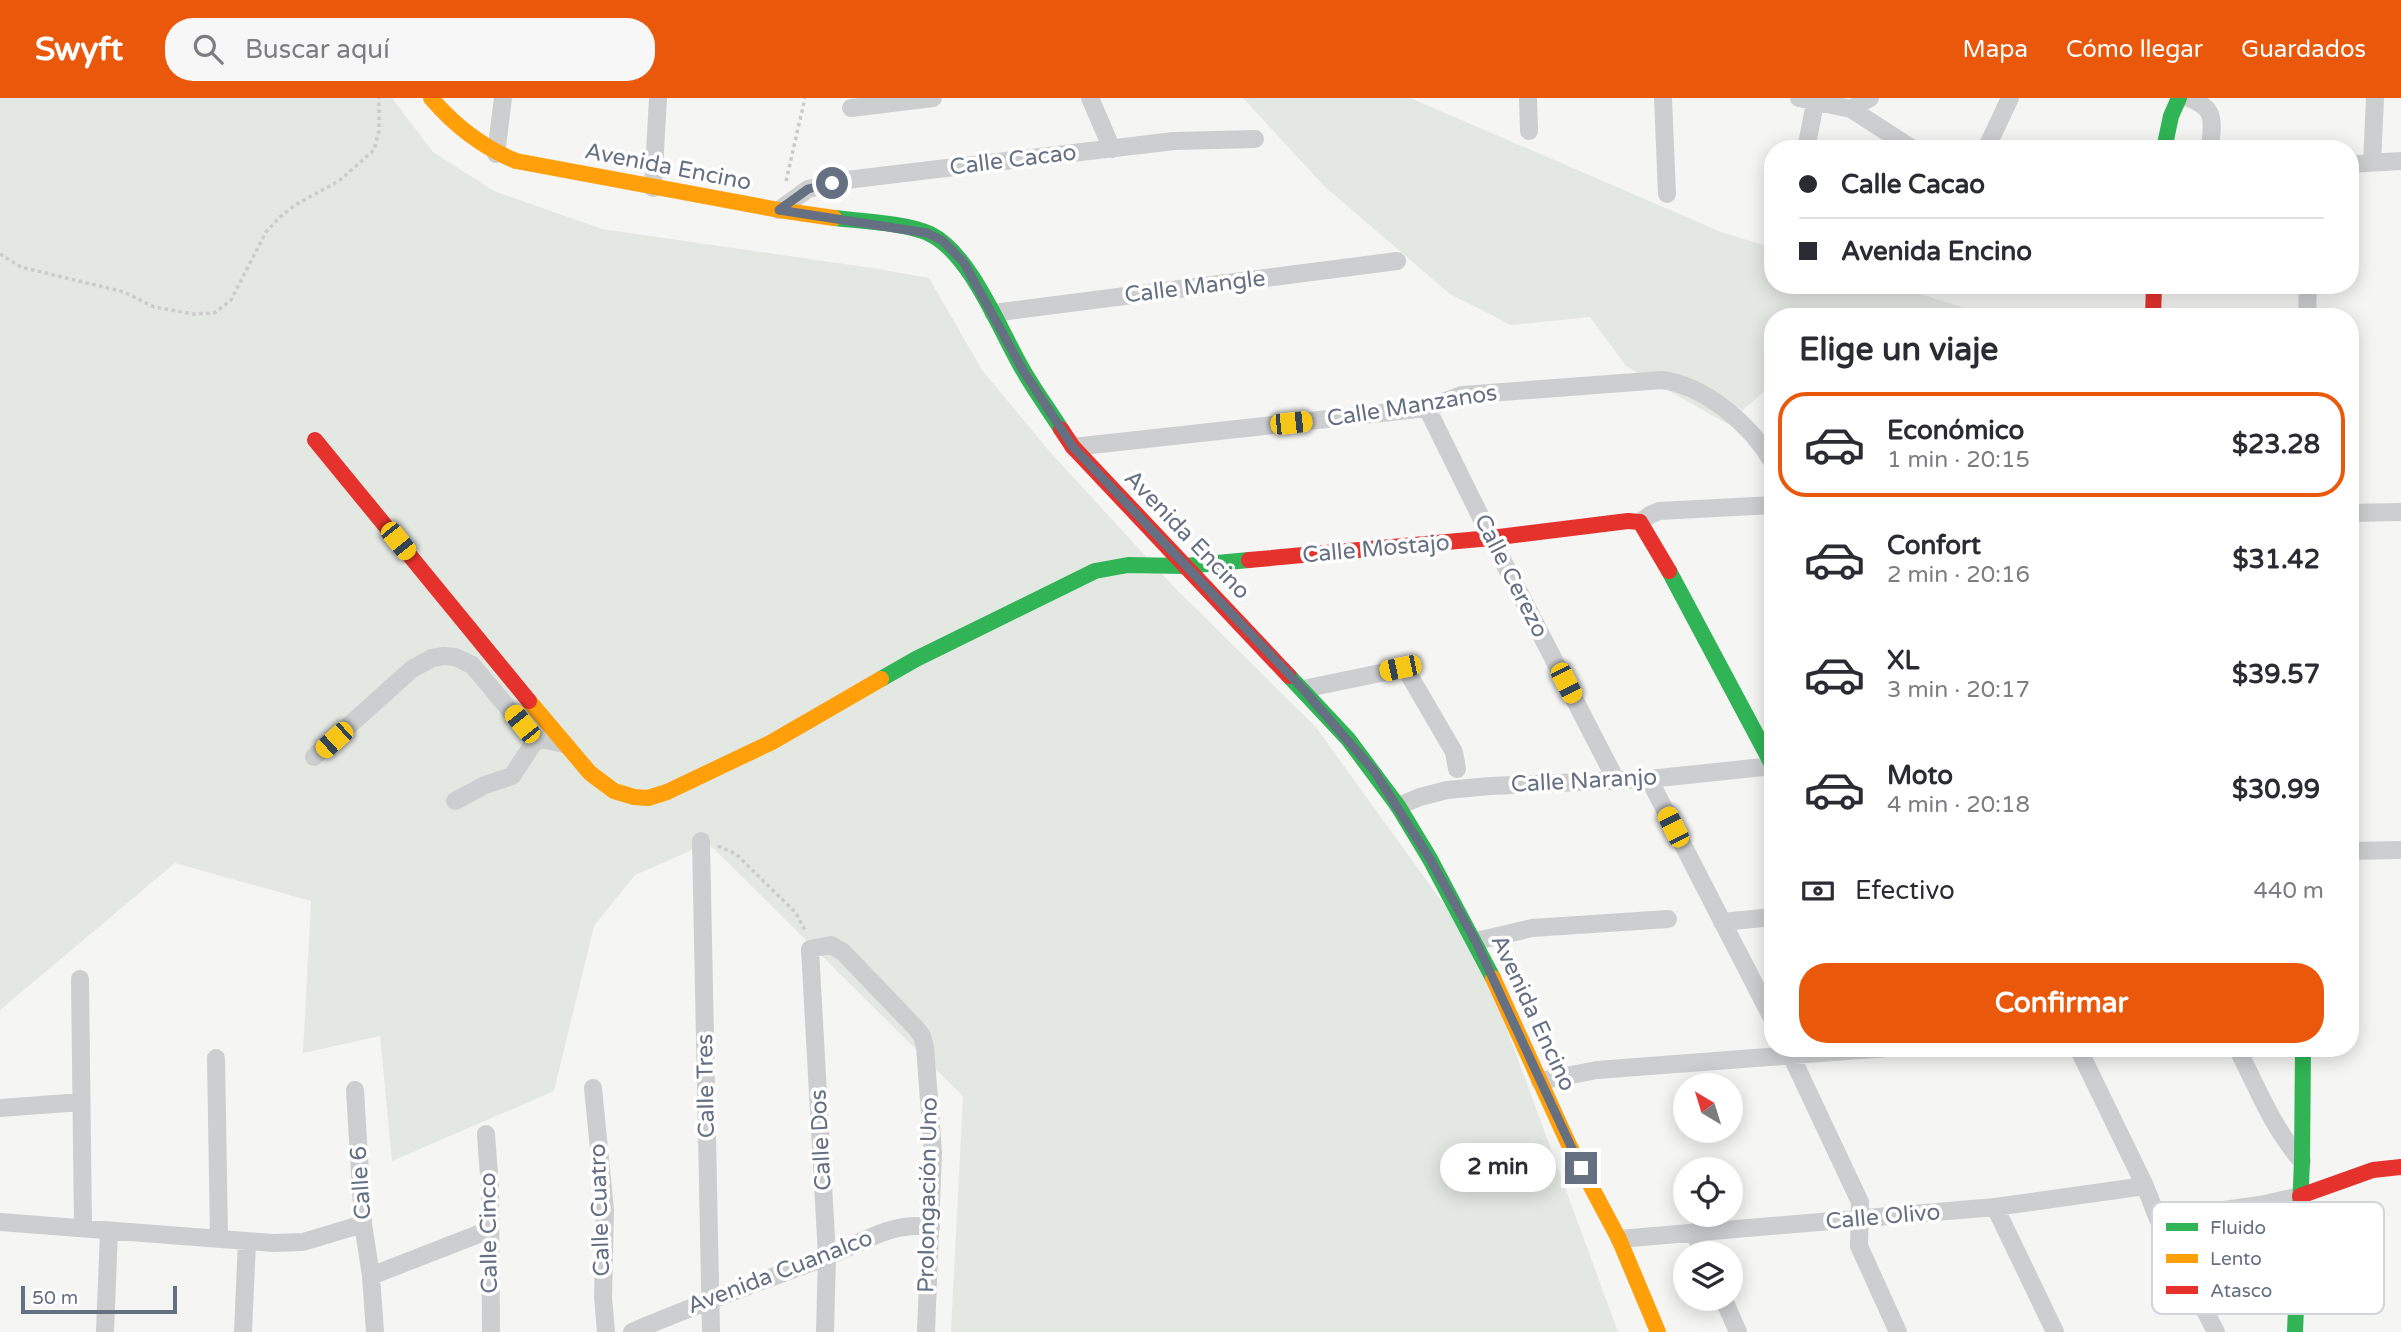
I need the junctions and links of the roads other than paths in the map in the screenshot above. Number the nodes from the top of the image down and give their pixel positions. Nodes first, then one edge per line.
1 (431, 98) edge
2 (503, 98) edge
3 (658, 98) edge
4 (933, 98) edge
5 (1090, 98) edge
6 (1528, 98) edge
7 (1663, 98) edge
8 (1870, 98) edge
9 (2010, 98) edge
10 (2179, 98) edge
11 (2189, 98) edge
12 (2375, 98) edge
13 (1807, 100) edge
14 (851, 108) dead end
15 (1851, 109) junction
16 (1528, 131) dead end
17 (1255, 139) dead end
18 (1806, 140) edge
19 (1899, 140) edge
20 (1990, 140) edge
21 (2166, 140) edge
22 (2211, 140) edge
23 (1112, 149) junction
24 (496, 154) junction
25 (2401, 161) edge
26 (2372, 163) junction
27 (2359, 164) edge
28 (653, 188) junction
29 (1667, 194) dead end
30 (779, 210) junction
31 (1396, 261) dead end
32 (993, 313) junction
33 (1427, 408) junction
34 (315, 440) dead end
35 (1073, 447) junction
36 (1764, 450) edge
37 (1764, 505) edge
38 (2401, 512) edge
39 (2359, 513) edge
40 (1640, 522) junction
41 (1491, 538) junction
42 (1185, 566) junction
43 (1303, 689) junction
44 (537, 738) junction
45 (564, 744) junction
46 (1764, 749) edge
47 (314, 757) dead end
48 (1764, 767) edge
49 (1457, 769) dead end
50 (1649, 779) junction
51 (1616, 780) junction
52 (455, 801) dead end
53 (1398, 806) junction
54 (701, 841) road end
55 (2401, 850) edge
56 (2359, 851) edge
57 (1764, 918) edge
58 (1668, 919) dead end
59 (1722, 922) junction
60 (1476, 942) junction
61 (810, 949) joint
62 (80, 979) dead end
63 (1764, 1003) edge
64 (1764, 1054) edge
65 (1791, 1057) edge
66 (2082, 1057) edge
67 (2242, 1057) edge
68 (2303, 1057) edge
69 (216, 1058) dead end
70 (1540, 1082) junction
71 (593, 1088) dead end
72 (355, 1090) dead end
73 (81, 1102) junction
74 (0, 1108) edge
75 (486, 1134) dead end
76 (2302, 1161) junction
77 (2401, 1167) edge
78 (2145, 1186) junction
79 (2300, 1196) junction
80 (2273, 1202) edge
81 (2300, 1202) edge
82 (2152, 1204) edge
83 (1996, 1207) junction
84 (1861, 1220) junction
85 (0, 1222) edge
86 (363, 1224) junction
87 (83, 1227) junction
88 (931, 1227) junction
89 (489, 1230) junction
90 (109, 1231) junction
91 (1694, 1232) junction
92 (219, 1239) junction
93 (1619, 1239) junction
94 (1698, 1241) edge
95 (247, 1242) junction
96 (827, 1256) junction
97 (371, 1276) junction
98 (712, 1298) junction
99 (1729, 1311) edge
100 (2207, 1314) edge
101 (2296, 1314) edge
102 (105, 1332) edge
103 (243, 1332) edge
104 (375, 1332) edge
105 (491, 1332) edge
106 (606, 1332) edge
107 (632, 1332) edge
108 (712, 1332) edge
109 (825, 1332) edge
110 (926, 1332) edge
111 (1658, 1332) edge
112 (1738, 1332) edge
113 (1898, 1332) edge
114 (2055, 1332) edge
115 (2216, 1332) edge
116 (2295, 1332) edge

1 - 24 street, Avenida Encino
2 - 24 street
3 - 28 street
4 - 14 street
5 - 23 street
6 - 16 street
7 - 29 street
8 - 15 street
9 - 20 street
10 - 21 street
11 - 22 street
12 - 26 street
13 - 15 street
13 - 18 street
15 - 19 street
17 - 23 street, Calle Cacao
23 - 30 street, Calle Cacao
24 - 28 street, Avenida Encino
25 - 26 street
26 - 27 street
28 - 30 street, Avenida Encino
30 - 32 street, Avenida Encino
31 - 32 street, Calle Mangle
32 - 35 street, Avenida Encino
33 - 35 street, Calle Manzanos
33 - 36 street, Calle Manzanos
33 - 41 street, Calle Cerezo
34 - 45 street, Calle Mostajo
35 - 42 street, Avenida Encino
37 - 40 street, Calle Mostajo
38 - 39 street
40 - 41 street, Calle Mostajo
40 - 46 street
41 - 42 street, Calle Mostajo
41 - 51 street, Calle Cerezo
42 - 43 street, Avenida Encino
42 - 45 street, Calle Mostajo
43 - 49 street
43 - 53 street, Avenida Encino
44 - 45 street
44 - 47 street
44 - 52 street
48 - 50 street, Calle Naranjo
50 - 51 street, Calle Naranjo
50 - 59 street
51 - 53 street, Calle Naranjo
53 - 60 street, Avenida Encino
54 - 98 street, Calle Tres
55 - 56 street
57 - 59 street
58 - 60 street
59 - 63 street
60 - 70 street, Avenida Encino
61 - 88 street, Prolongación Uno
61 - 96 street, Calle Dos
62 - 73 street
64 - 70 street
65 - 84 street
66 - 78 street
67 - 76 street
68 - 76 street
69 - 92 street
70 - 93 street, Avenida Encino
71 - 106 street, Calle Cuatro
72 - 86 street, Calle 6
73 - 74 street
73 - 87 street
75 - 89 street, Calle Cinco
76 - 79 street
77 - 79 street
78 - 82 street
78 - 83 street, Calle Olivo
79 - 80 street
79 - 81 street
83 - 84 street, Calle Olivo
83 - 114 street
84 - 91 street, Calle Olivo
84 - 113 street
85 - 87 street
86 - 95 street
86 - 97 street, Calle 6
87 - 90 street
88 - 96 street, Avenida Cuanalco
88 - 110 street, Prolongación Uno
89 - 97 street
89 - 105 street, Calle Cinco
90 - 92 street
90 - 102 street
91 - 93 street, Calle Olivo
91 - 94 street
92 - 95 street
93 - 111 street, Avenida Encino
95 - 103 street
96 - 98 street, Avenida Cuanalco
96 - 109 street, Calle Dos
97 - 104 street, Calle 6
98 - 107 street, Avenida Cuanalco
98 - 108 street, Calle Tres
99 - 112 street
100 - 115 street
101 - 116 street

